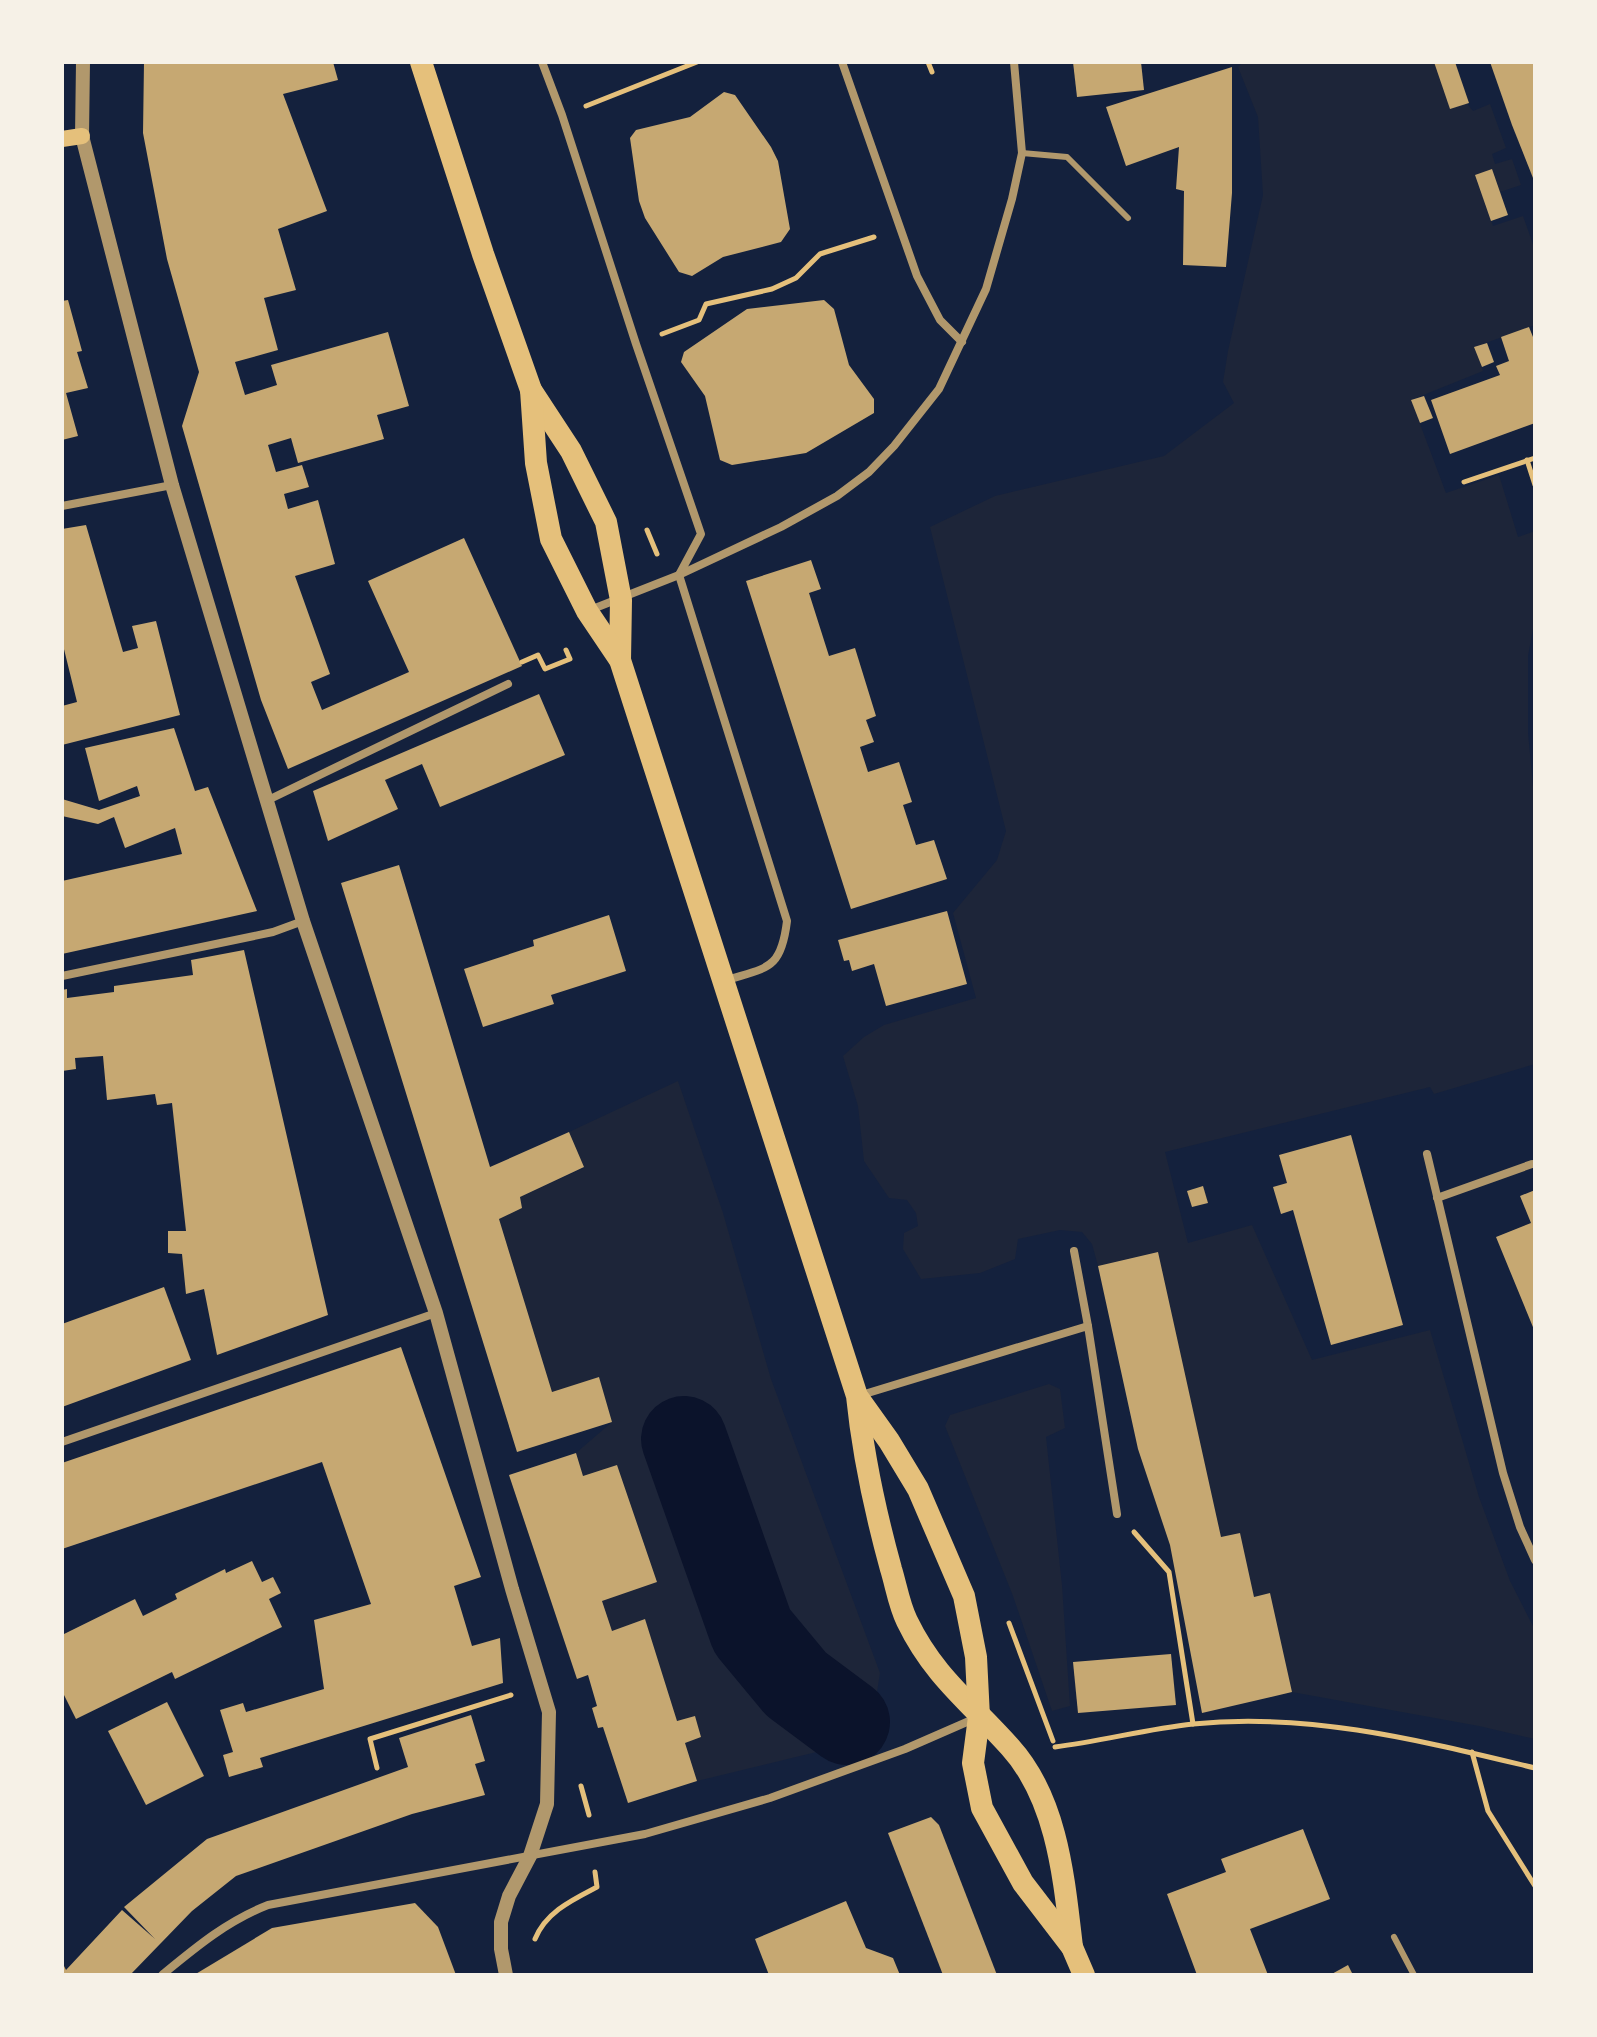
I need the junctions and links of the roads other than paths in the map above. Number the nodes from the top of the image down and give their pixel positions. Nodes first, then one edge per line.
1 (83, 62) edge
2 (421, 62) edge
3 (542, 62) edge
4 (842, 62) edge
5 (1014, 62) edge
6 (82, 136) junction
7 (62, 139) edge
8 (1022, 153) junction
9 (1128, 218) dead end
10 (962, 342) junction
11 (531, 390) junction
12 (172, 485) junction
13 (62, 506) edge
14 (679, 575) junction
15 (621, 600) junction
16 (587, 611) junction
17 (620, 660) junction
18 (508, 684) dead end
19 (266, 801) junction
20 (303, 921) junction
21 (62, 976) edge
22 (724, 981) junction
23 (1427, 1154) dead end
24 (1532, 1164) dead end
25 (1437, 1198) junction
26 (1074, 1251) dead end
27 (436, 1313) junction
28 (1088, 1326) junction
29 (857, 1396) junction
30 (62, 1442) edge
31 (1117, 1514) road end
32 (1535, 1560) edge
33 (979, 1717) junction
34 (530, 1856) junction
35 (1394, 1937) dead end
36 (1072, 1947) junction
37 (162, 1975) edge
38 (506, 1975) edge
39 (1084, 1975) edge
40 (1414, 1975) edge

1 - 6 street
2 - 11 highway
3 - 14 street
4 - 10 street
5 - 8 street
6 - 7 main road
6 - 12 street
8 - 9 lane
8 - 10 street
10 - 14 street
11 - 15 highway
11 - 16 highway
12 - 13 street
12 - 19 street
14 - 15 street
14 - 22 street
15 - 16 street
15 - 17 highway
16 - 17 highway
17 - 22 highway
18 - 19 street
19 - 20 street
20 - 21 street
20 - 27 street
22 - 29 highway
23 - 25 street
24 - 25 street
25 - 32 street
26 - 28 street
27 - 30 street
27 - 34 street
28 - 29 street
28 - 31 street
29 - 33 highway
29 - 33 highway
33 - 34 street
33 - 36 highway
33 - 36 highway
34 - 37 street
34 - 38 street
35 - 40 lane
36 - 39 highway

